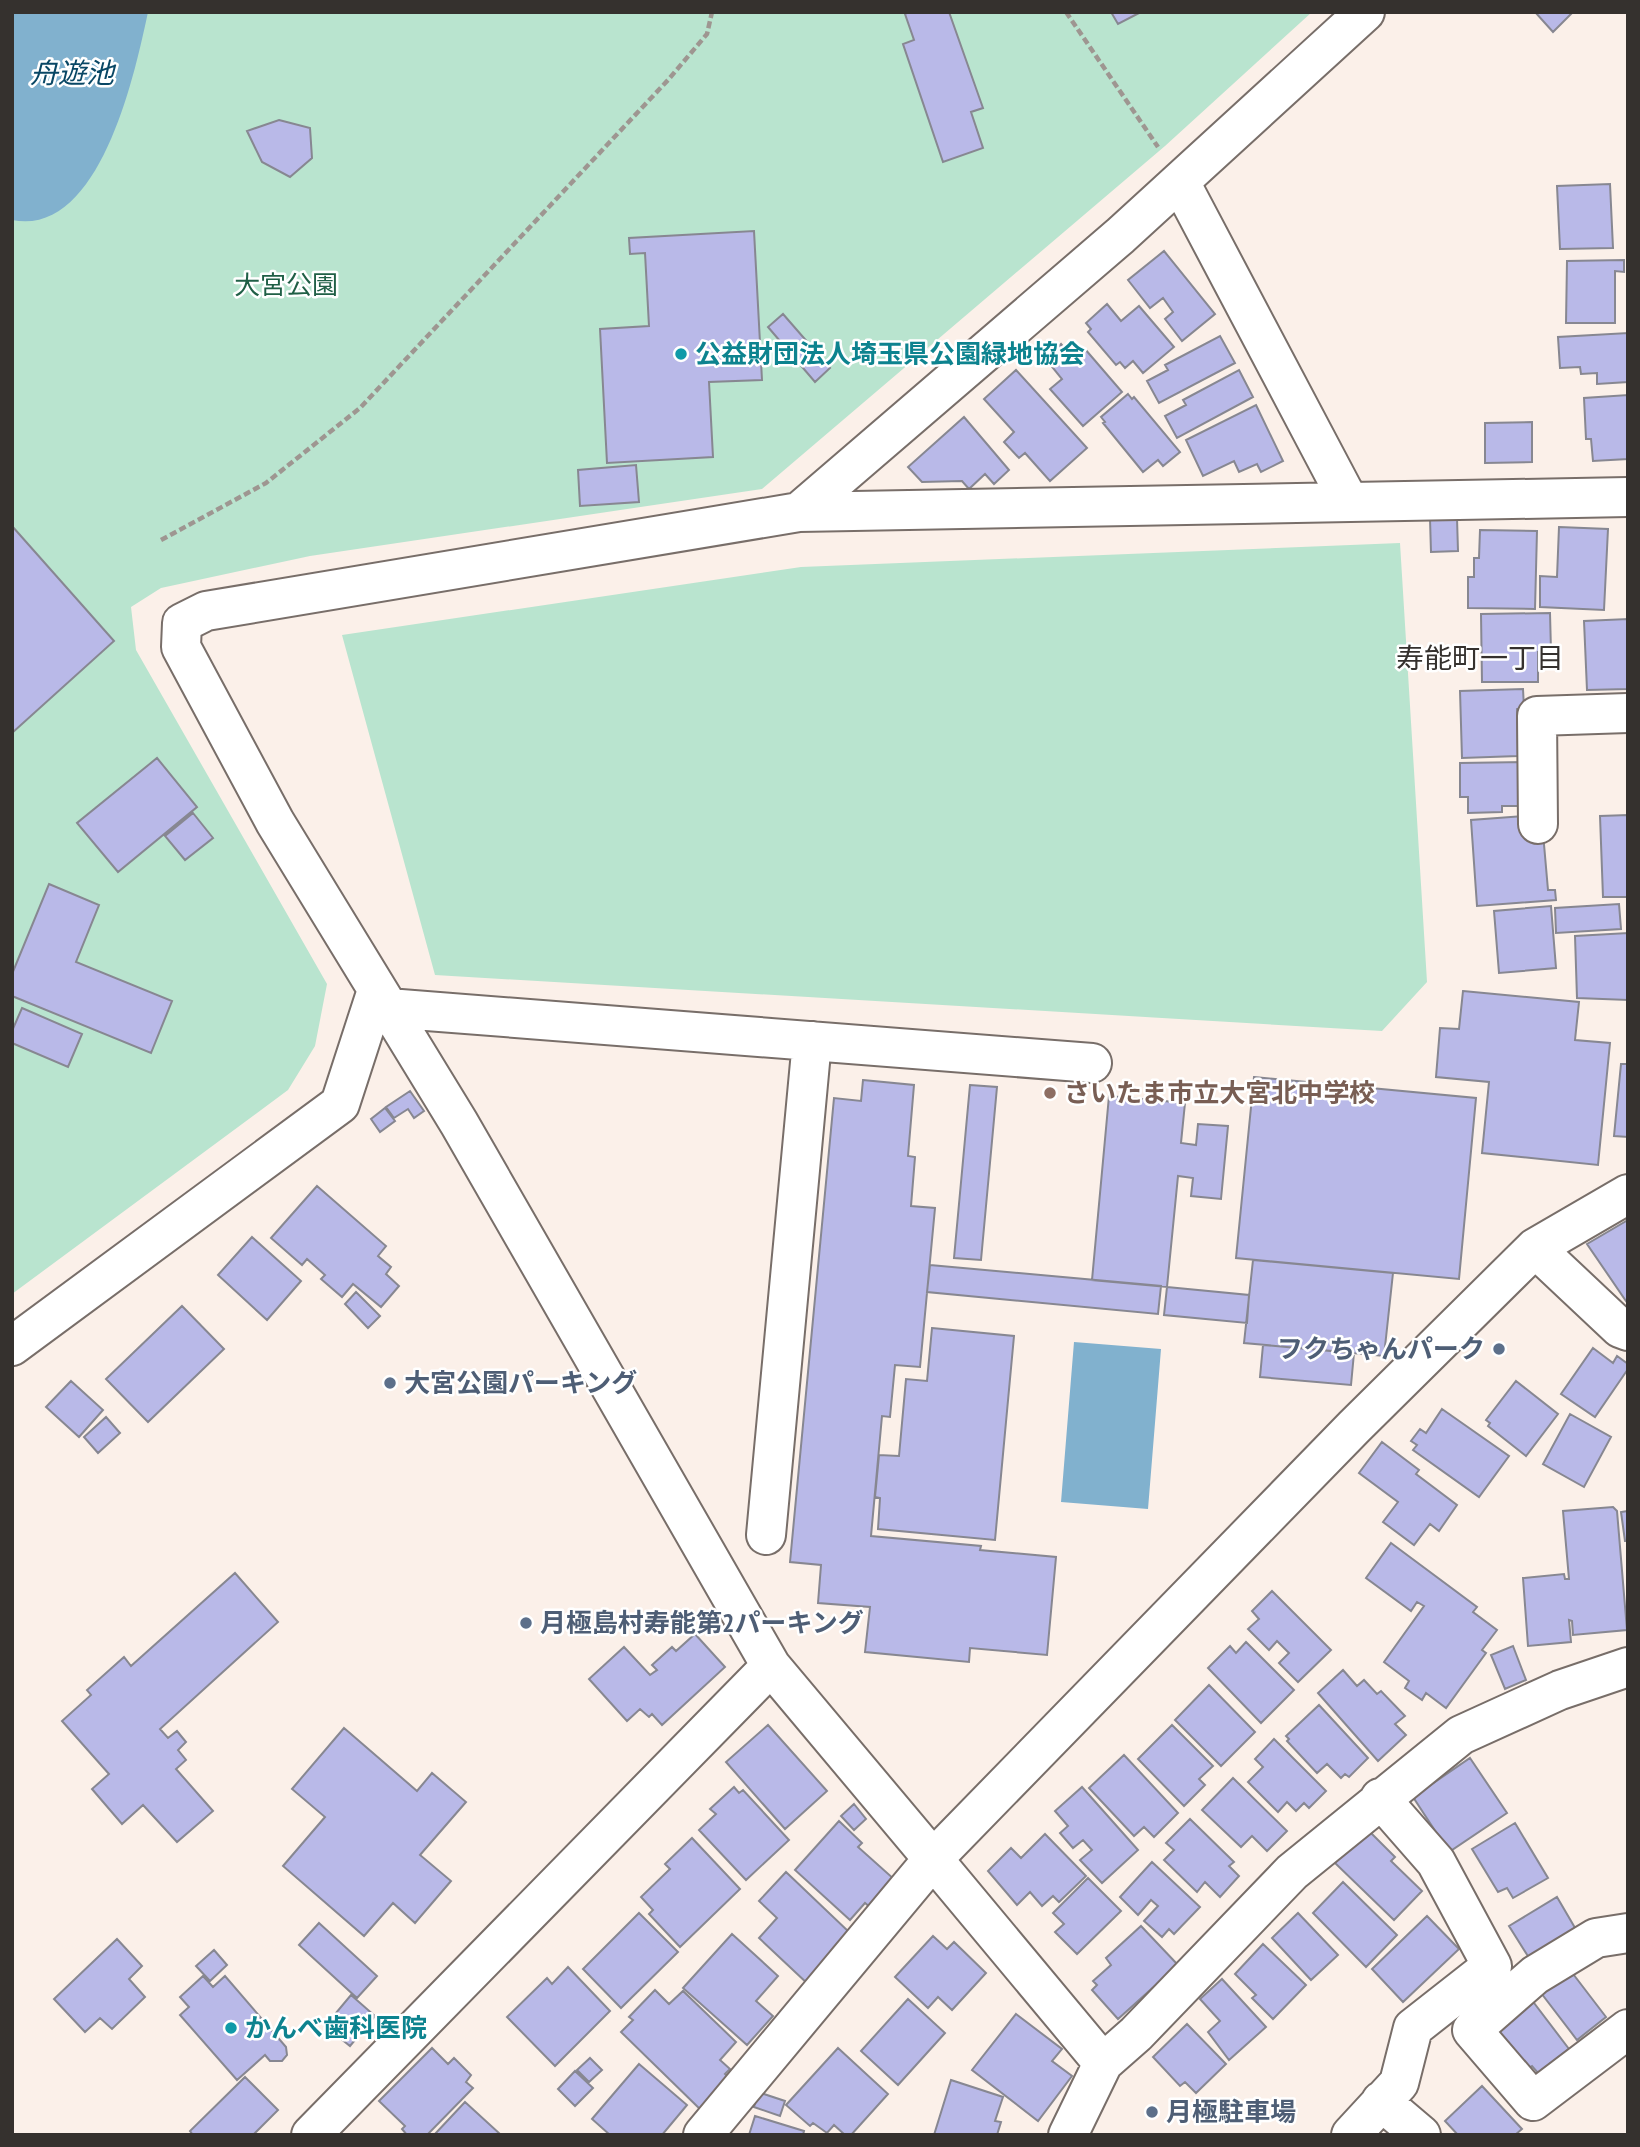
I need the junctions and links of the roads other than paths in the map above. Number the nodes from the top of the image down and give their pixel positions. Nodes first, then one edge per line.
1 (1365, 12) edge
2 (1172, 169) junction
3 (1628, 497) edge
4 (1348, 500) junction
5 (799, 512) junction
6 (1628, 713) edge
7 (1538, 824) dead end
8 (382, 999) junction
9 (812, 1041) junction
10 (1092, 1063) dead end
11 (1628, 1194) edge
12 (1535, 1248) junction
13 (1628, 1331) edge
14 (12, 1346) edge
15 (766, 1535) dead end
16 (771, 1666) junction
17 (1628, 1667) edge
18 (1380, 1798) junction
19 (933, 1859) junction
20 (1628, 1933) edge
21 (1628, 2029) edge
22 (1103, 2063) junction
23 (1381, 2101) junction
24 (311, 2135) edge
25 (703, 2135) edge
26 (1068, 2135) edge
27 (1351, 2135) edge
28 (1421, 2135) edge

1 - 2 street
2 - 4 street
2 - 5 street
3 - 4 street
4 - 5 street
5 - 8 street
6 - 7 street
8 - 9 street
8 - 14 street
8 - 16 street
9 - 10 street
9 - 15 street
11 - 12 street
12 - 13 street
12 - 19 street
16 - 19 street
16 - 24 street
17 - 18 street
18 - 22 street
18 - 23 street
19 - 22 street
19 - 25 street
20 - 21 street
22 - 26 street
23 - 27 street
23 - 28 street

